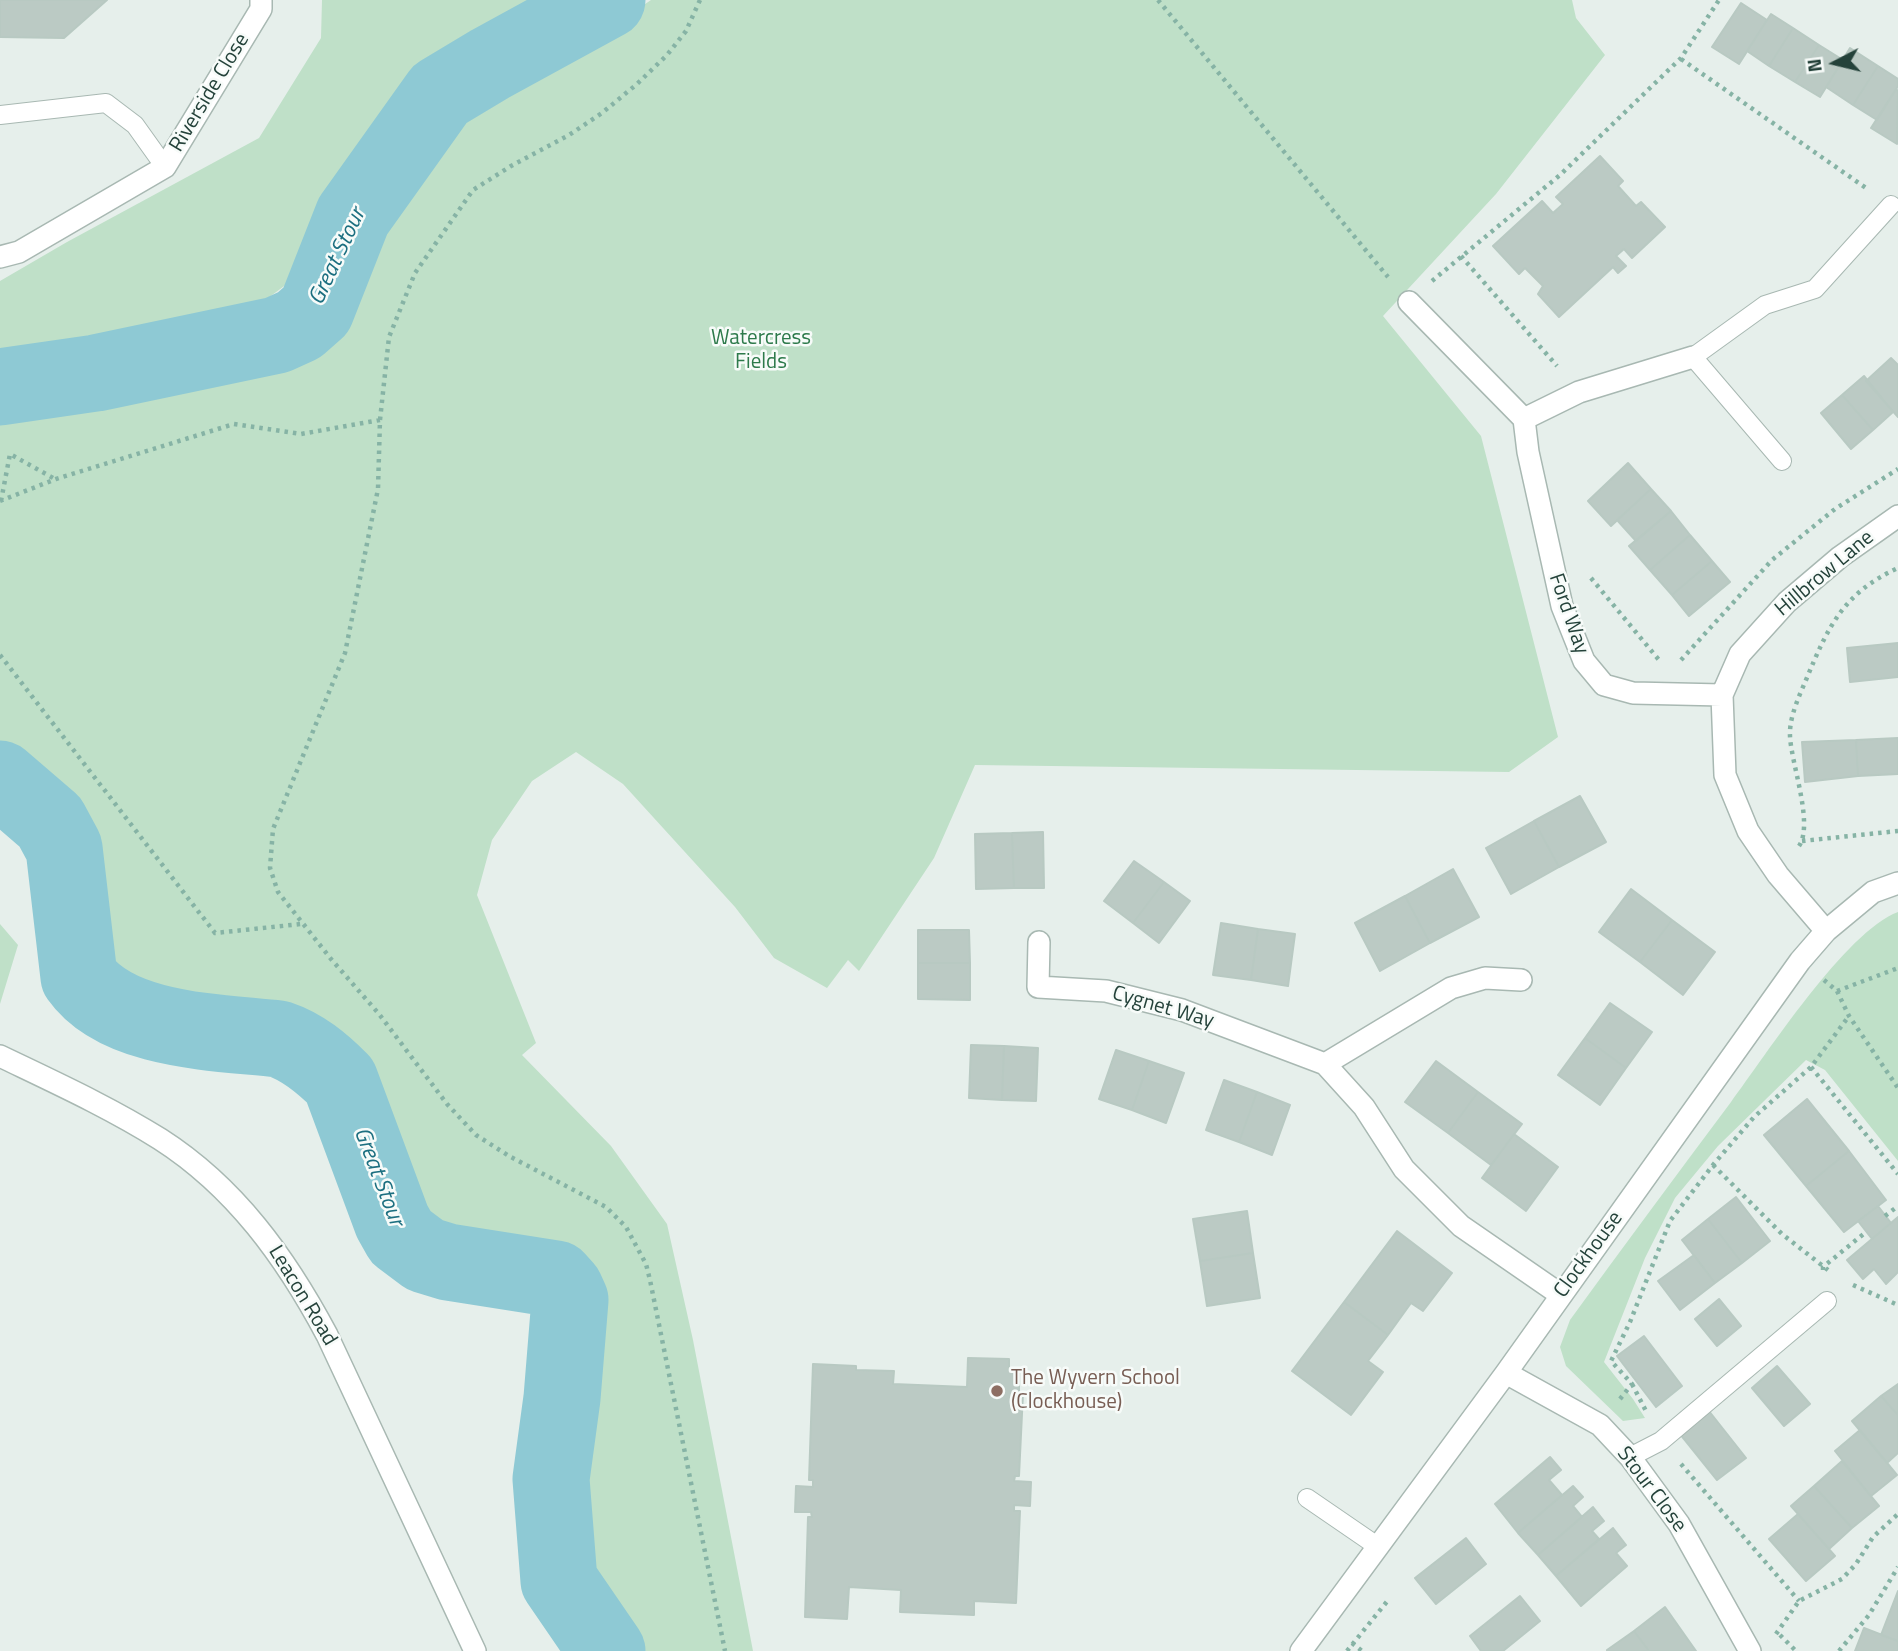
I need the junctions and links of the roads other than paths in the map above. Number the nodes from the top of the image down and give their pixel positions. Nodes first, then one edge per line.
1 (261, 0) edge
2 (0, 115) edge
3 (165, 167) junction
4 (1891, 205) road end
5 (0, 257) edge
6 (1409, 302) road end
7 (1693, 357) junction
8 (1524, 419) junction
9 (1782, 460) dead end
10 (1898, 516) edge
11 (1722, 695) junction
12 (1898, 883) edge
13 (1826, 931) junction
14 (1039, 942) dead end
15 (1521, 980) dead end
16 (0, 1056) edge
17 (1325, 1063) junction
18 (1561, 1295) junction
19 (1827, 1301) road end
20 (1506, 1373) junction
21 (1630, 1457) junction
22 (1307, 1498) dead end
23 (1377, 1546) junction
24 (1749, 1647) edge
25 (475, 1651) edge
26 (1301, 1651) edge

1 - 3 street, Riverside Close
2 - 3 lane
3 - 5 street, Riverside Close
4 - 7 lane
6 - 8 street
7 - 8 street
7 - 9 lane
8 - 11 street, Ford Way
10 - 11 street, Hillbrow Lane
11 - 13 street, Hillbrow Lane
12 - 13 street, Clockhouse
13 - 18 street, Clockhouse
14 - 17 street, Cygnet Way
15 - 17 street
16 - 25 street, Leacon Road
17 - 18 street, Cygnet Way
18 - 20 street, Clockhouse
19 - 21 lane
20 - 21 street, Stour Close
20 - 23 street, Clockhouse
21 - 24 street, Stour Close
22 - 23 lane
23 - 26 street, Clockhouse

